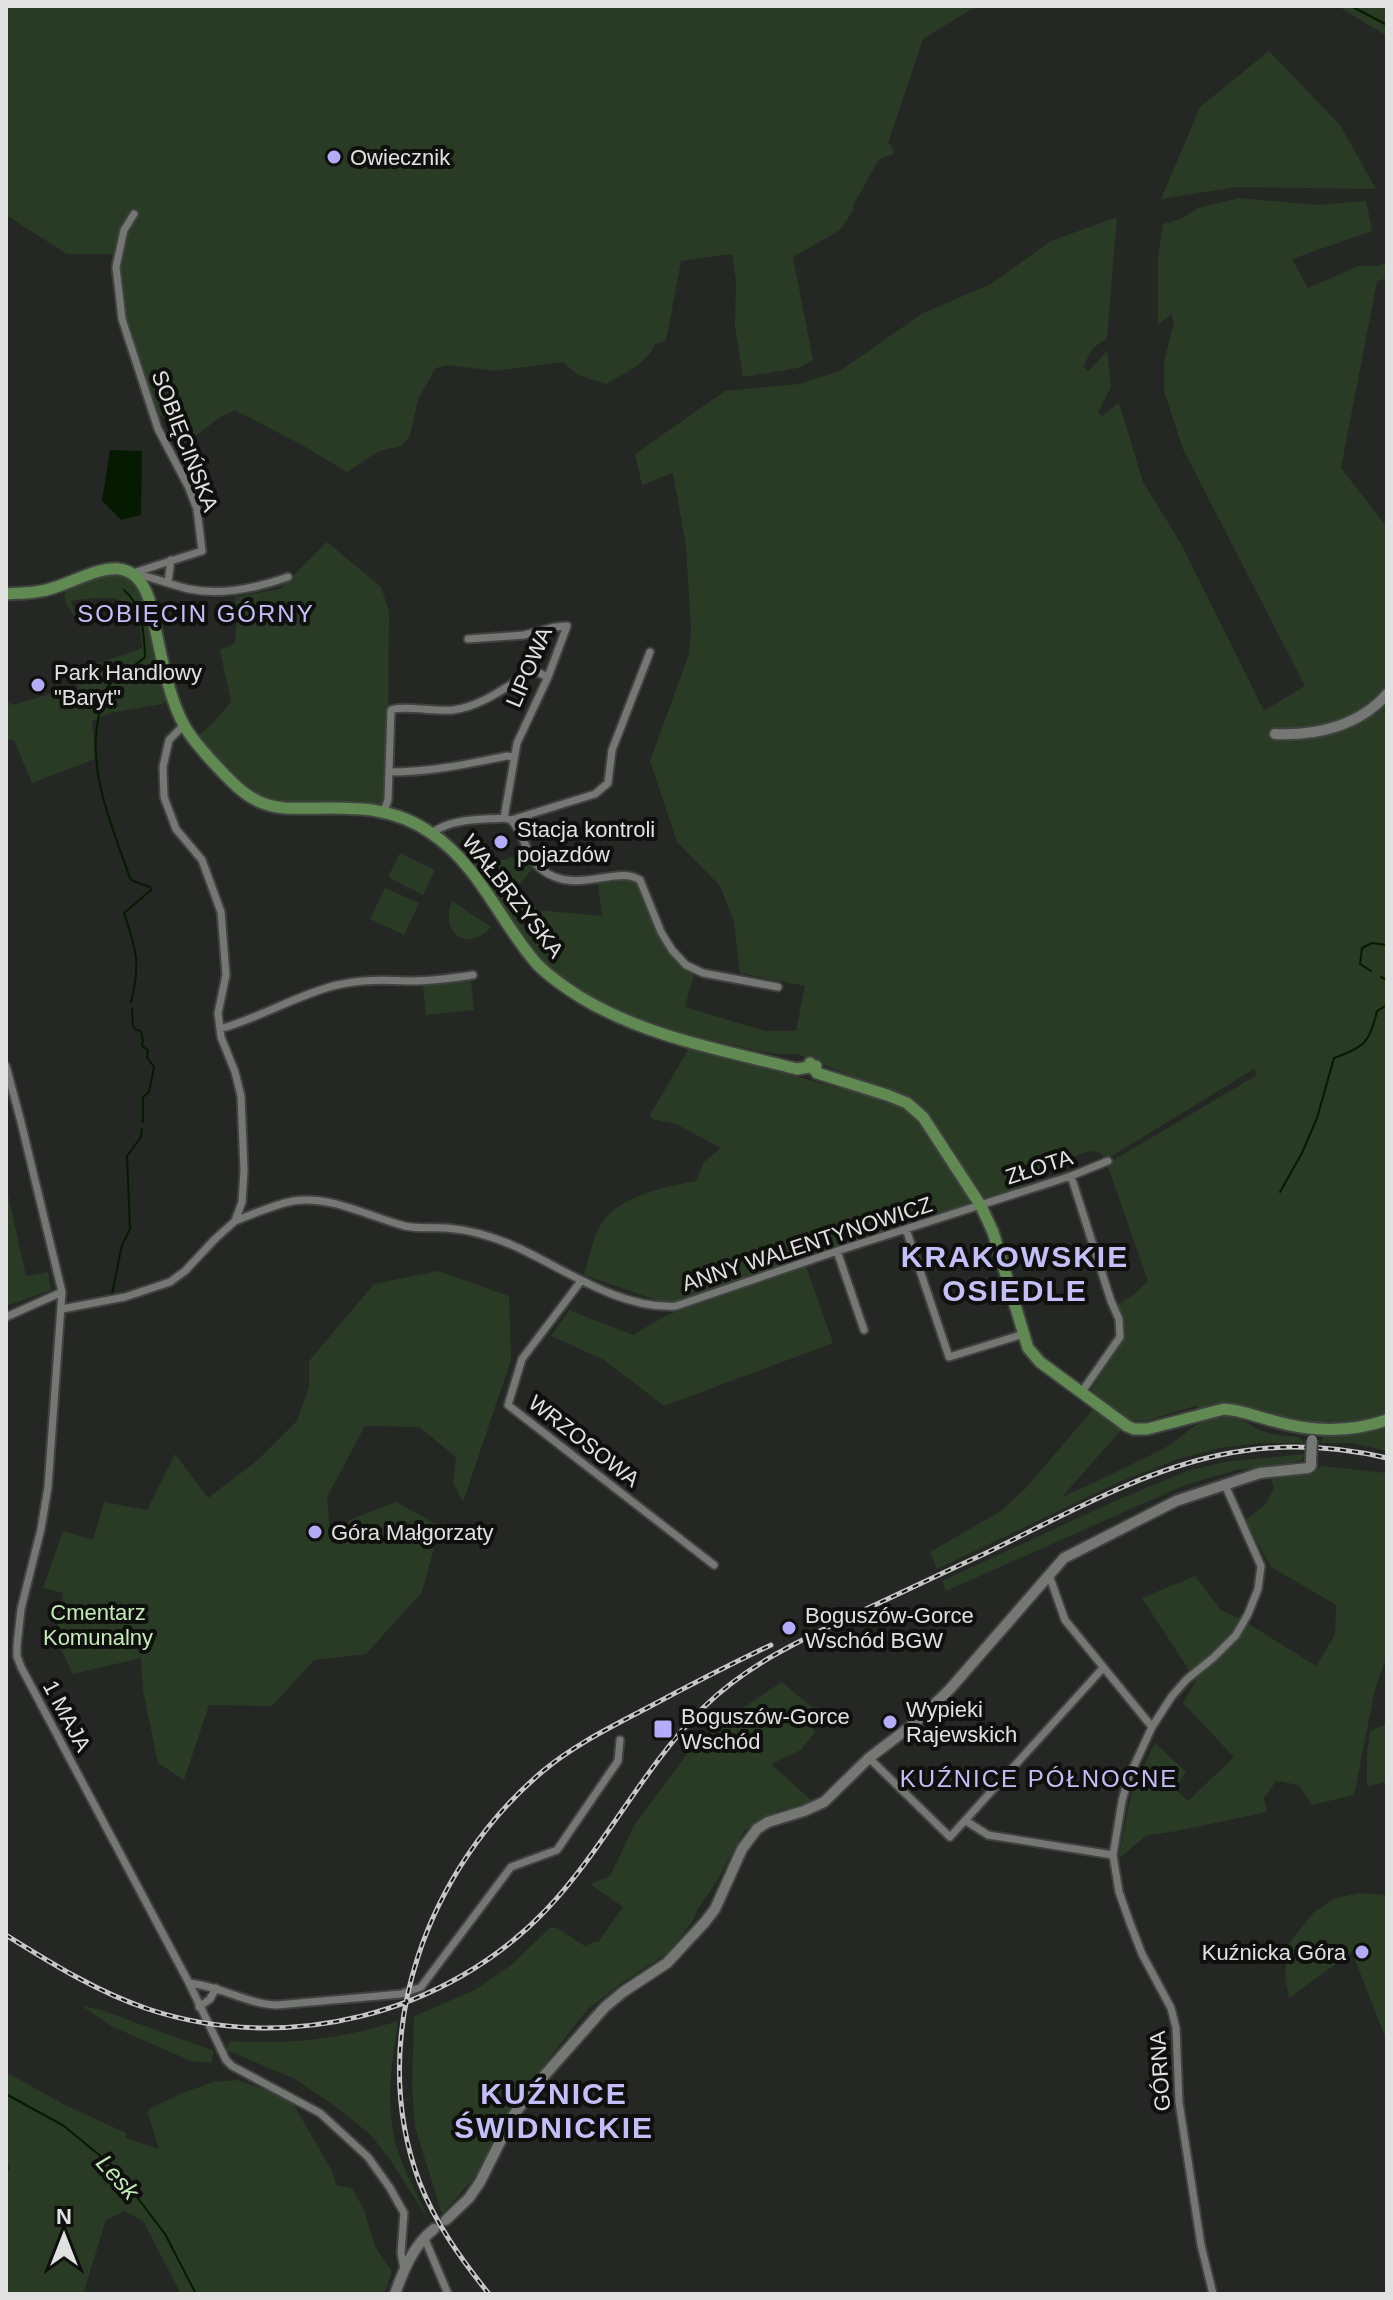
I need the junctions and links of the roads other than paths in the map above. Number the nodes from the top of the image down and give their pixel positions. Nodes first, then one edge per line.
1 (134, 214) dead end
2 (171, 560) junction
3 (133, 573) junction
4 (288, 577) dead end
5 (168, 582) junction
6 (6, 594) edge
7 (468, 639) dead end
8 (650, 652) dead end
9 (548, 677) junction
10 (1387, 694) edge
11 (184, 725) junction
12 (1275, 734) dead end
13 (513, 757) junction
14 (389, 772) junction
15 (384, 811) junction
16 (508, 819) junction
17 (432, 833) junction
18 (473, 975) dead end
19 (778, 987) dead end
20 (220, 1029) junction
21 (6, 1066) edge
22 (1108, 1161) dead end
23 (1071, 1176) junction
24 (242, 1202) junction
25 (981, 1206) junction
26 (254, 1214) junction
27 (235, 1221) junction
28 (906, 1229) junction
29 (837, 1251) junction
30 (581, 1281) junction
31 (62, 1292) junction
32 (62, 1309) junction
33 (6, 1317) edge
34 (864, 1330) dead end
35 (1024, 1334) junction
36 (1084, 1394) junction
37 (1387, 1420) edge
38 (1315, 1433) junction
39 (1225, 1485) junction
40 (714, 1565) dead end
41 (1049, 1575) junction
42 (1103, 1668) junction
43 (1152, 1727) junction
44 (620, 1740) dead end
45 (869, 1758) junction
46 (966, 1821) junction
47 (1113, 1855) junction
48 (189, 1983) junction
49 (216, 1988) junction
50 (199, 2007) junction
51 (446, 2220) dead end
52 (429, 2232) joint
53 (404, 2272) junction
54 (395, 2294) edge
55 (448, 2294) edge
56 (1213, 2294) edge

1 - 2 street, SOBIĘCIŃSKA
2 - 3 street, SOBIĘCIŃSKA
2 - 5 street
3 - 5 street
3 - 6 main road
3 - 11 main road, WAŁBRZYSKA
4 - 5 street
7 - 9 street, LIPOWA
8 - 16 street
9 - 13 street, LIPOWA
9 - 14 street
10 - 12 street
11 - 15 main road, WAŁBRZYSKA
11 - 20 street
13 - 14 street
13 - 16 street, LIPOWA
14 - 15 street
15 - 17 main road, WAŁBRZYSKA
16 - 17 street
16 - 19 street
17 - 25 main road, WAŁBRZYSKA
18 - 20 street
20 - 24 street
21 - 31 street, 1 MAJA
22 - 23 street, ZŁOTA
23 - 25 street, ZŁOTA
23 - 36 street
24 - 26 street
24 - 27 street
25 - 28 street, ANNY WALENTYNOWICZ
25 - 35 main road
26 - 27 street, ANNY WALENTYNOWICZ
26 - 30 street, ANNY WALENTYNOWICZ
27 - 32 street
28 - 29 street, ANNY WALENTYNOWICZ
28 - 35 street
29 - 30 street, ANNY WALENTYNOWICZ
29 - 34 street
30 - 40 street, WRZOSOWA
31 - 32 street, 1 MAJA
31 - 33 street
32 - 48 street, 1 MAJA
35 - 36 main road
36 - 38 main road
37 - 38 main road
38 - 39 street, bridge
39 - 41 street
39 - 43 street, GÓRNA
41 - 42 street
41 - 45 street
42 - 43 street
42 - 46 street
43 - 47 street, GÓRNA
44 - 49 street
45 - 46 street
45 - 51 street
46 - 47 street
47 - 56 street, GÓRNA
48 - 49 street
48 - 50 street, 1 MAJA
49 - 50 street
50 - 53 street, 1 MAJA
52 - 53 street
52 - 55 street
53 - 54 street

